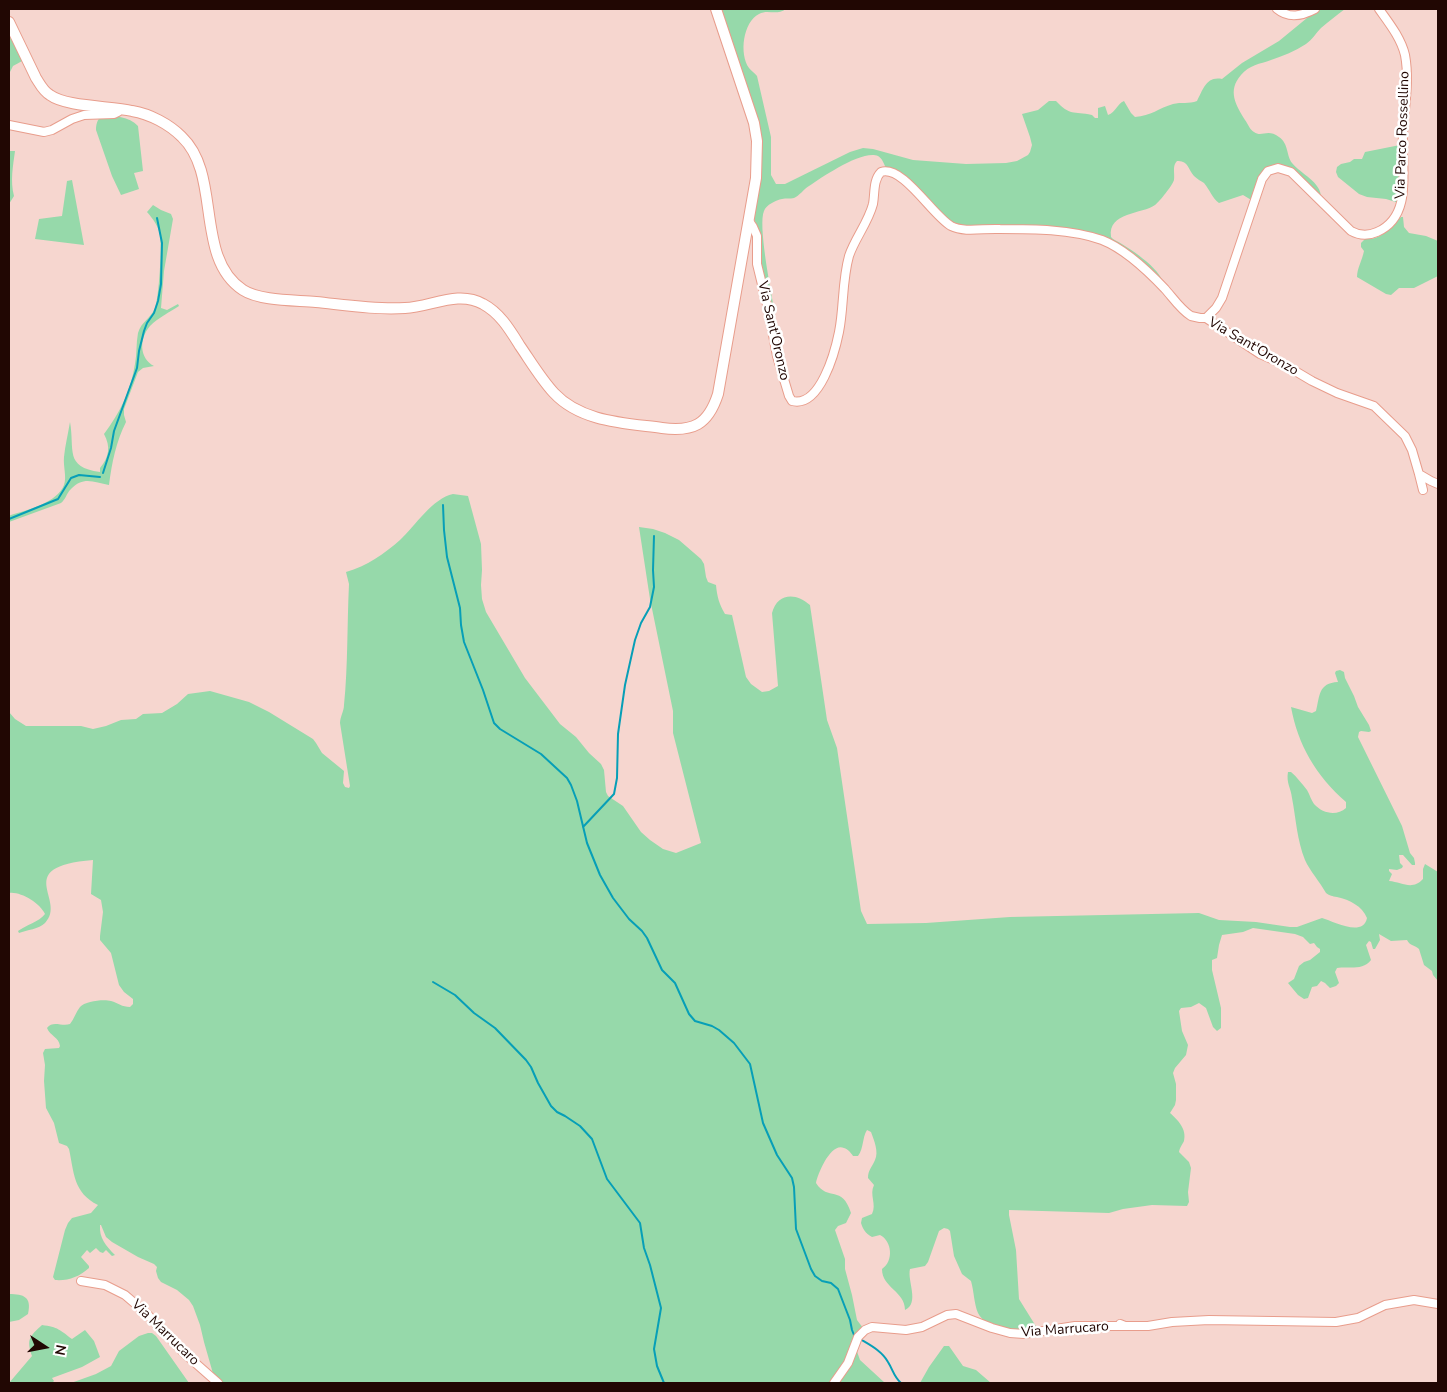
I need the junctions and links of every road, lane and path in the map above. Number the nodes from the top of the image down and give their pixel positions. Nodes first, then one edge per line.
1 (716, 9) edge
2 (1277, 9) edge
3 (1315, 9) edge
4 (1379, 9) edge
5 (9, 22) edge
6 (120, 109) junction
7 (9, 125) edge
8 (749, 221) junction
9 (1206, 318) junction
10 (1419, 474) junction
11 (1438, 484) edge
12 (1423, 490) dead end
13 (80, 1281) dead end
14 (1438, 1304) edge
15 (1116, 1322) dead end
16 (1125, 1326) junction
17 (218, 1383) edge
18 (834, 1383) edge

1 - 8 main road
2 - 3 street
4 - 9 street, Via Parco Rossellino
5 - 6 main road
6 - 7 street
6 - 8 main road
8 - 9 street, Via Sant'Oronzo
9 - 10 street, Via Sant'Oronzo
10 - 11 street
10 - 12 street, Via Sant'Oronzo
13 - 17 street, Via Marrucaro
14 - 16 street, Via Marrucaro
15 - 16 street, Via Marrucaro
16 - 18 street, Via Marrucaro

